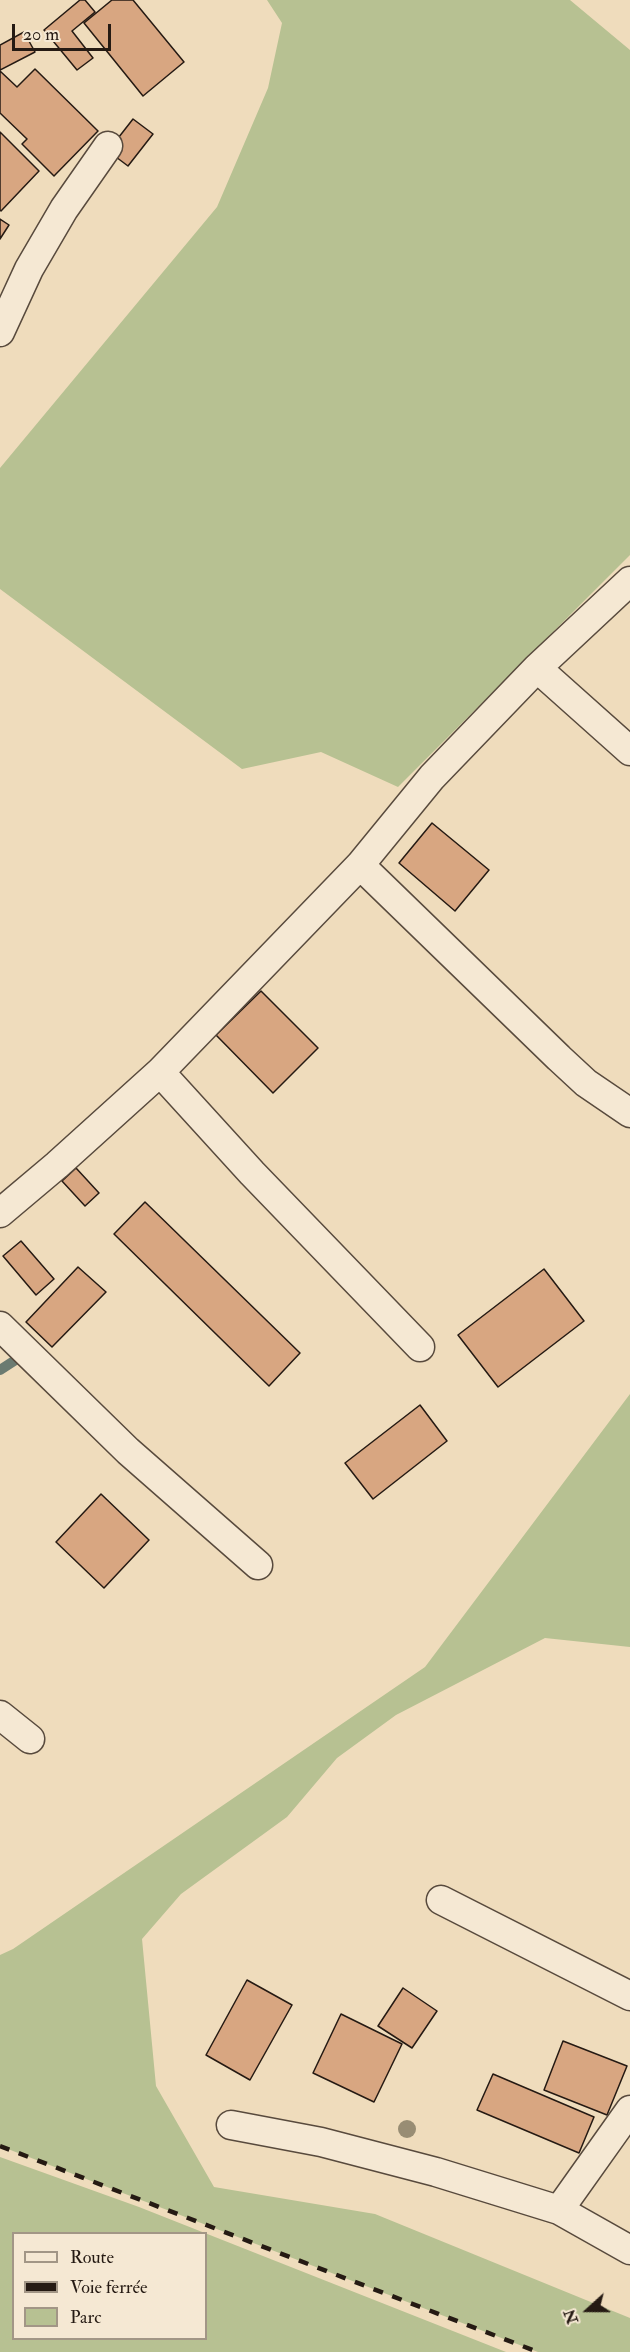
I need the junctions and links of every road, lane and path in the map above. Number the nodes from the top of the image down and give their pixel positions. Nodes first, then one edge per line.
1 (108, 146) dead end
2 (0, 332) edge
3 (630, 581) edge
4 (537, 668) junction
5 (630, 752) edge
6 (360, 865) junction
7 (160, 1072) junction
8 (630, 1113) edge
9 (0, 1212) edge
10 (0, 1326) edge
11 (420, 1347) dead end
12 (258, 1565) dead end
13 (0, 1715) edge
14 (30, 1739) dead end
15 (441, 1900) dead end
16 (630, 1996) edge
17 (630, 2109) edge
18 (231, 2125) dead end
19 (559, 2210) junction
20 (630, 2250) edge

1 - 2 street
3 - 4 street
4 - 5 street
4 - 6 street
6 - 7 street
6 - 8 street
7 - 9 street
7 - 11 street
10 - 12 street
13 - 14 street
15 - 16 street
17 - 19 street
18 - 19 street
19 - 20 street

